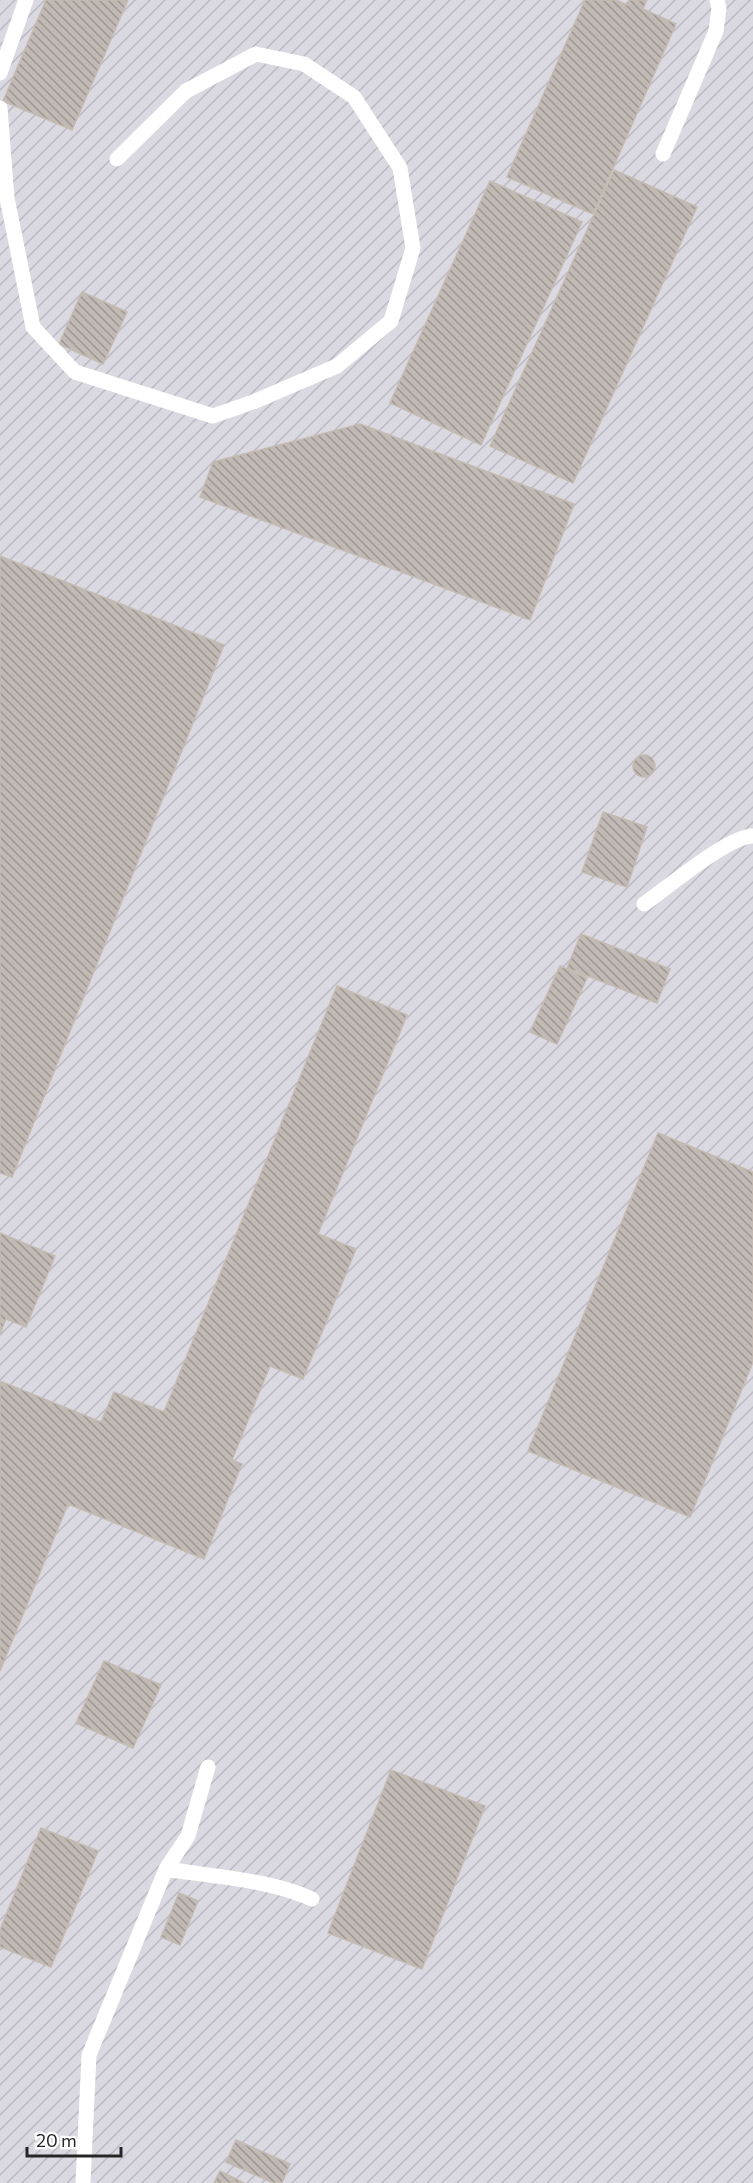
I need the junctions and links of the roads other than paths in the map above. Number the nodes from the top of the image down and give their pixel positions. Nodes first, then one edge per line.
1 (26, 0) edge
2 (717, 0) edge
3 (0, 73) edge
4 (0, 108) edge
5 (663, 154) dead end
6 (117, 159) dead end
7 (753, 836) edge
8 (644, 904) dead end
9 (208, 1767) dead end
10 (166, 1869) junction
11 (312, 1899) dead end
12 (83, 2183) edge

1 - 3 lane
2 - 5 lane
4 - 6 lane
7 - 8 lane
9 - 10 lane
10 - 11 lane
10 - 12 lane

